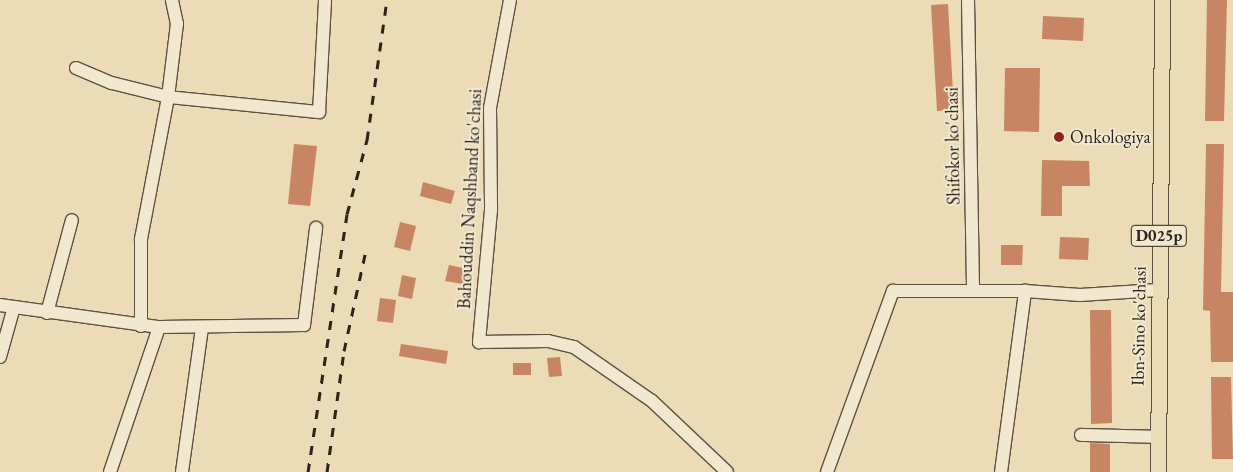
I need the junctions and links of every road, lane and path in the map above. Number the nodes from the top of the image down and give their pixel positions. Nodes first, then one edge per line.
1 (172, 0) edge
2 (325, 0) edge
3 (510, 0) edge
4 (968, 0) edge
5 (1162, 0) edge
6 (76, 68) dead end
7 (168, 97) junction
8 (72, 220) dead end
9 (316, 228) dead end
10 (1025, 290) junction
11 (1158, 290) junction
12 (973, 291) junction
13 (0, 304) edge
14 (14, 307) junction
15 (47, 313) junction
16 (141, 326) junction
17 (158, 327) junction
18 (202, 327) junction
19 (0, 357) edge
20 (1081, 435) dead end
21 (1156, 437) junction
22 (110, 472) edge
23 (182, 472) edge
24 (727, 472) edge
25 (827, 472) edge
26 (1001, 472) edge
27 (1158, 472) edge

1 - 7 street
2 - 7 street
3 - 24 street, Bahouddin Naqshband ko'chasi
4 - 12 street, Shifokor ko'chasi
5 - 11 main road, Ibn-Sino ko'chasi / D025p
6 - 7 street
7 - 16 street
8 - 15 street
9 - 18 street
10 - 11 street
10 - 12 street
10 - 26 street
11 - 21 main road, Ibn-Sino ko'chasi / D025p
12 - 25 street
13 - 14 street
14 - 15 street
14 - 19 street
15 - 16 street
16 - 17 street
17 - 18 street
17 - 22 street
18 - 23 street
20 - 21 street
21 - 27 main road, Ibn-Sino ko'chasi / D025p

